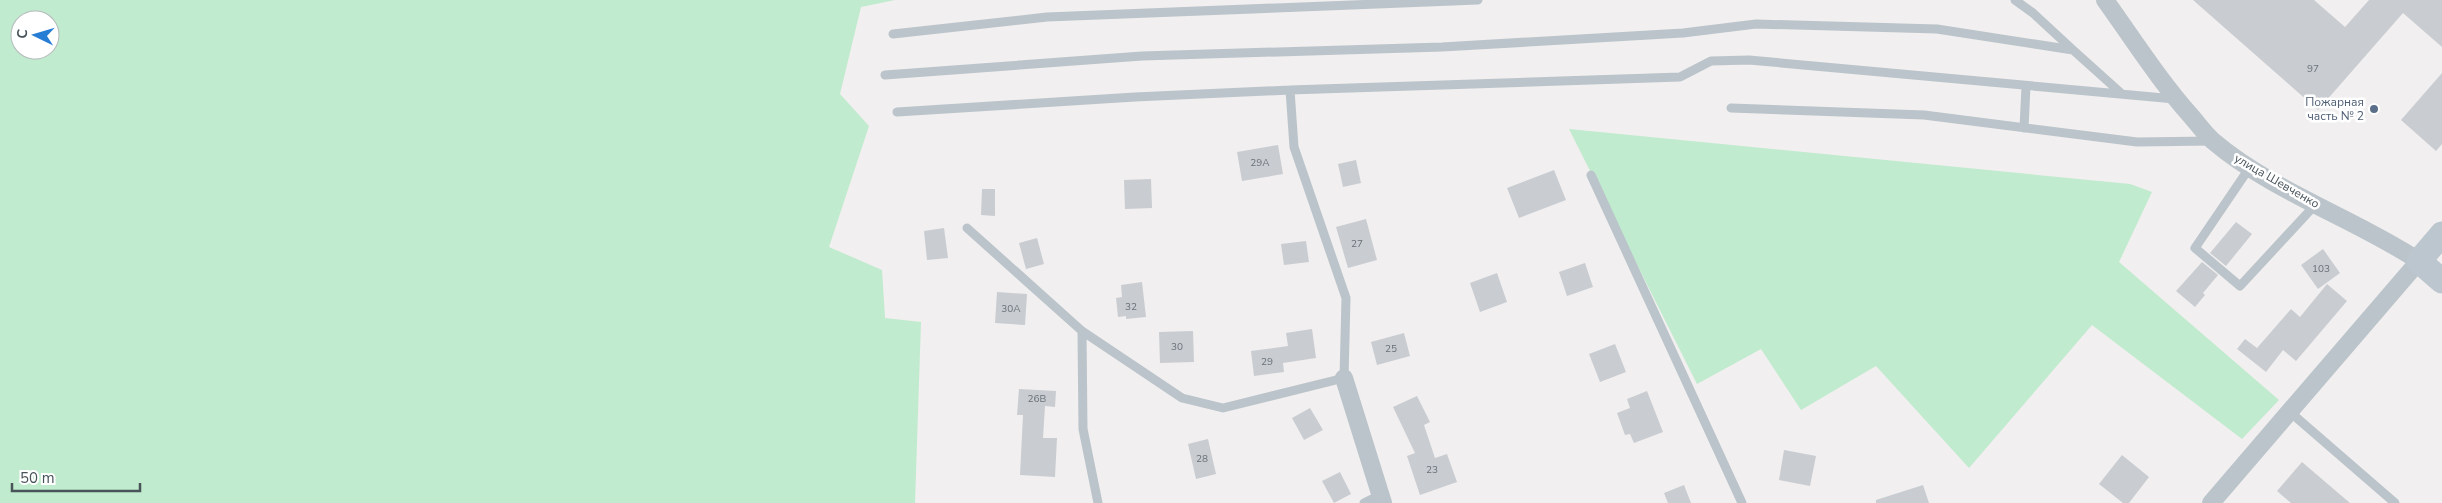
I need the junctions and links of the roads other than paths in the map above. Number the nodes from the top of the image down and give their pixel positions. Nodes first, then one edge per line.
1 (1478, 0) edge
2 (2015, 0) edge
3 (2105, 0) edge
4 (893, 34) dead end
5 (2073, 50) junction
6 (885, 75) dead end
7 (2026, 86) junction
8 (1290, 90) junction
9 (2122, 94) junction
10 (2175, 99) junction
11 (1731, 108) dead end
12 (898, 112) dead end
13 (2024, 128) junction
14 (2212, 141) junction
15 (2250, 167) junction
16 (1591, 175) dead end
17 (2316, 204) junction
18 (967, 228) dead end
19 (2442, 234) edge
20 (2419, 261) junction
21 (2442, 281) edge
22 (1082, 332) junction
23 (1344, 378) junction
24 (2290, 412) junction
25 (1381, 499) edge
26 (1098, 503) edge
27 (1364, 503) edge
28 (1742, 503) edge
29 (2211, 503) edge
30 (2394, 503) edge

1 - 4 lane
2 - 5 lane
3 - 10 street, улица Шевченко
5 - 6 lane
5 - 9 lane
7 - 8 lane
7 - 9 lane
7 - 13 lane
8 - 12 lane
8 - 23 lane
9 - 10 lane
10 - 14 street, улица Шевченко
11 - 13 lane
13 - 14 lane
14 - 15 street, улица Шевченко
15 - 17 street, улица Шевченко
15 - 17 lane
16 - 28 lane
17 - 20 street, улица Шевченко
18 - 22 lane
19 - 20 street
20 - 21 street, улица Шевченко
20 - 24 street
22 - 23 lane
22 - 26 lane
23 - 25 street
24 - 29 street
24 - 30 lane
25 - 27 lane

